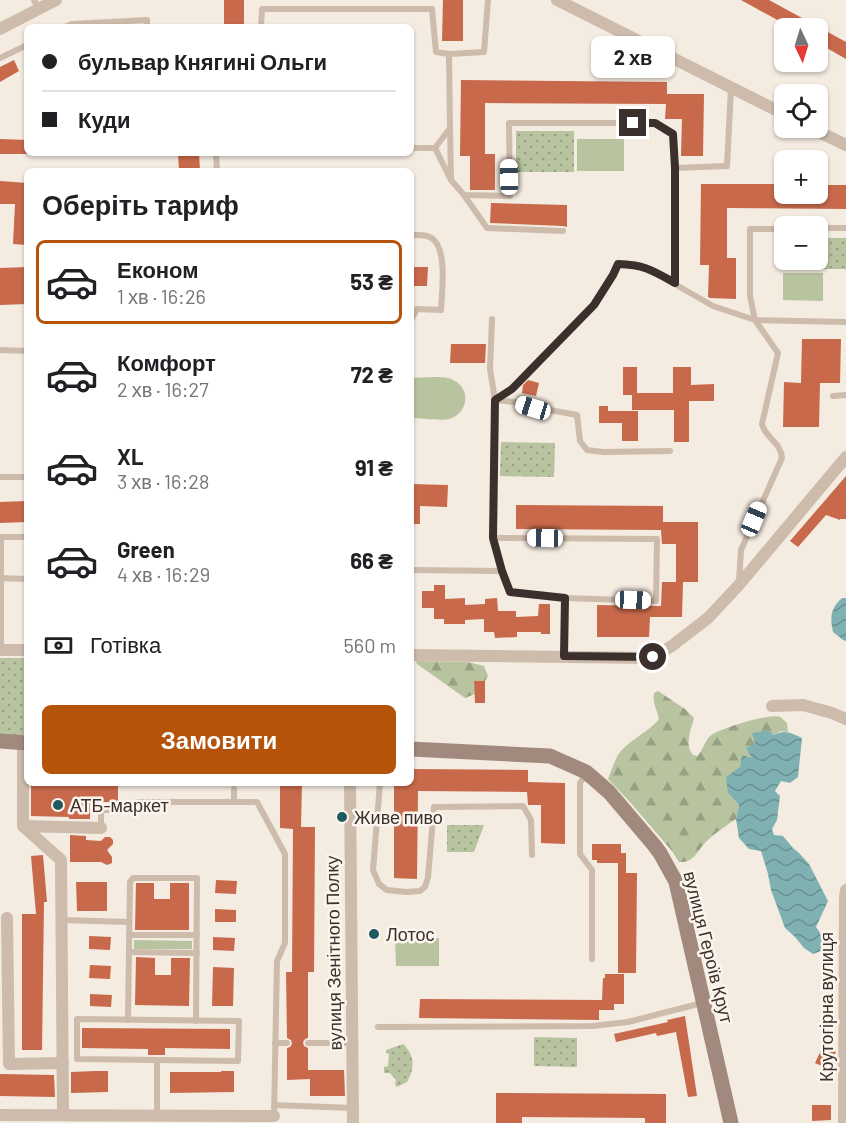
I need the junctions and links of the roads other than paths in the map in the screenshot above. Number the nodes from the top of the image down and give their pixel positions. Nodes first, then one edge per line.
1 (56, 0) edge
2 (488, 0) edge
3 (557, 0) edge
4 (36, 4) edge
5 (72, 24) edge
6 (147, 24) edge
7 (261, 24) edge
8 (3, 26) edge
9 (24, 46) edge
10 (449, 54) junction
11 (0, 58) edge
12 (731, 87) junction
13 (774, 109) edge
14 (450, 128) junction
15 (828, 136) edge
16 (846, 145) edge
17 (414, 148) edge
18 (435, 148) junction
19 (675, 168) junction
20 (451, 180) junction
21 (464, 195) junction
22 (828, 228) edge
23 (846, 228) edge
24 (774, 229) edge
25 (563, 231) dead end
26 (414, 235) edge
27 (675, 283) junction
28 (414, 314) edge
29 (492, 319) dead end
30 (755, 320) junction
31 (846, 322) edge
32 (0, 350) edge
33 (24, 351) edge
34 (846, 395) edge
35 (833, 396) dead end
36 (495, 400) junction
37 (670, 451) dead end
38 (846, 457) edge
39 (0, 477) edge
40 (24, 477) edge
41 (1, 537) edge
42 (24, 537) edge
43 (493, 538) junction
44 (414, 570) edge
45 (502, 571) junction
46 (0, 578) edge
47 (24, 579) edge
48 (738, 586) junction
49 (565, 598) junction
50 (0, 650) edge
51 (24, 650) edge
52 (414, 655) edge
53 (564, 656) junction
54 (772, 706) dead end
55 (846, 719) edge
56 (0, 741) edge
57 (24, 743) edge
58 (414, 749) edge
59 (586, 772) junction
60 (24, 784) edge
61 (350, 786) edge
62 (380, 786) edge
63 (234, 789) dead end
64 (234, 802) junction
65 (23, 826) junction
66 (101, 828) joint
67 (532, 855) dead end
68 (846, 890) edge
69 (7, 918) dead end
70 (61, 920) junction
71 (129, 922) junction
72 (129, 934) junction
73 (197, 935) junction
74 (4, 944) edge
75 (129, 952) junction
76 (197, 953) junction
77 (592, 959) dead end
78 (704, 1002) junction
79 (128, 1020) junction
80 (196, 1021) junction
81 (378, 1027) dead end
82 (275, 1043) junction
83 (287, 1043) dead end
84 (308, 1043) dead end
85 (352, 1043) junction
86 (158, 1060) junction
87 (63, 1063) junction
88 (353, 1108) junction
89 (274, 1111) junction
90 (0, 1115) edge
91 (63, 1115) junction
92 (157, 1116) junction
93 (133, 1119) edge
94 (846, 1122) edge
95 (353, 1123) edge
96 (731, 1123) edge

1 - 4 street
2 - 10 lane
3 - 12 street
4 - 8 street
5 - 6 lane
7 - 10 lane
9 - 11 lane
10 - 14 lane
12 - 13 street
12 - 19 lane
14 - 18 lane
14 - 20 lane
15 - 16 street
17 - 18 lane
18 - 20 lane
19 - 21 lane
19 - 27 lane
20 - 21 lane
21 - 25 lane
22 - 23 lane
24 - 30 lane
26 - 28 lane
27 - 30 lane
27 - 36 lane
29 - 36 lane
30 - 31 lane
30 - 48 lane
32 - 33 lane
34 - 35 lane
36 - 37 lane
36 - 43 lane
38 - 48 street
39 - 40 lane
41 - 42 lane
41 - 46 lane
43 - 45 lane
43 - 49 lane
44 - 45 lane
45 - 49 lane
46 - 47 lane
46 - 50 lane
48 - 53 street
49 - 53 lane
50 - 51 street
52 - 53 street
54 - 55 street
56 - 57 street
58 - 59 street, вулиця Героїв Крут
59 - 77 lane
59 - 78 street, вулиця Героїв Крут
60 - 65 street
61 - 85 street, вулиця Зенітного Полку
62 - 67 lane
63 - 64 lane
64 - 66 lane
64 - 82 lane
65 - 66 street
65 - 70 street
68 - 94 street, Крутогірна вулиця
69 - 74 street
70 - 71 lane
70 - 87 street
71 - 72 lane
71 - 73 lane
72 - 73 lane
72 - 75 lane
73 - 76 lane
74 - 87 street
75 - 76 lane
75 - 79 lane
76 - 80 lane
78 - 81 lane
78 - 96 street, вулиця Героїв Крут
79 - 80 lane
79 - 86 lane
80 - 86 lane
82 - 83 lane
82 - 89 lane
84 - 85 lane
85 - 88 street, вулиця Зенітного Полку
86 - 92 lane
87 - 91 street
88 - 89 lane
88 - 95 street, вулиця Зенітного Полку
89 - 92 street
90 - 91 street
91 - 93 street
92 - 93 street

